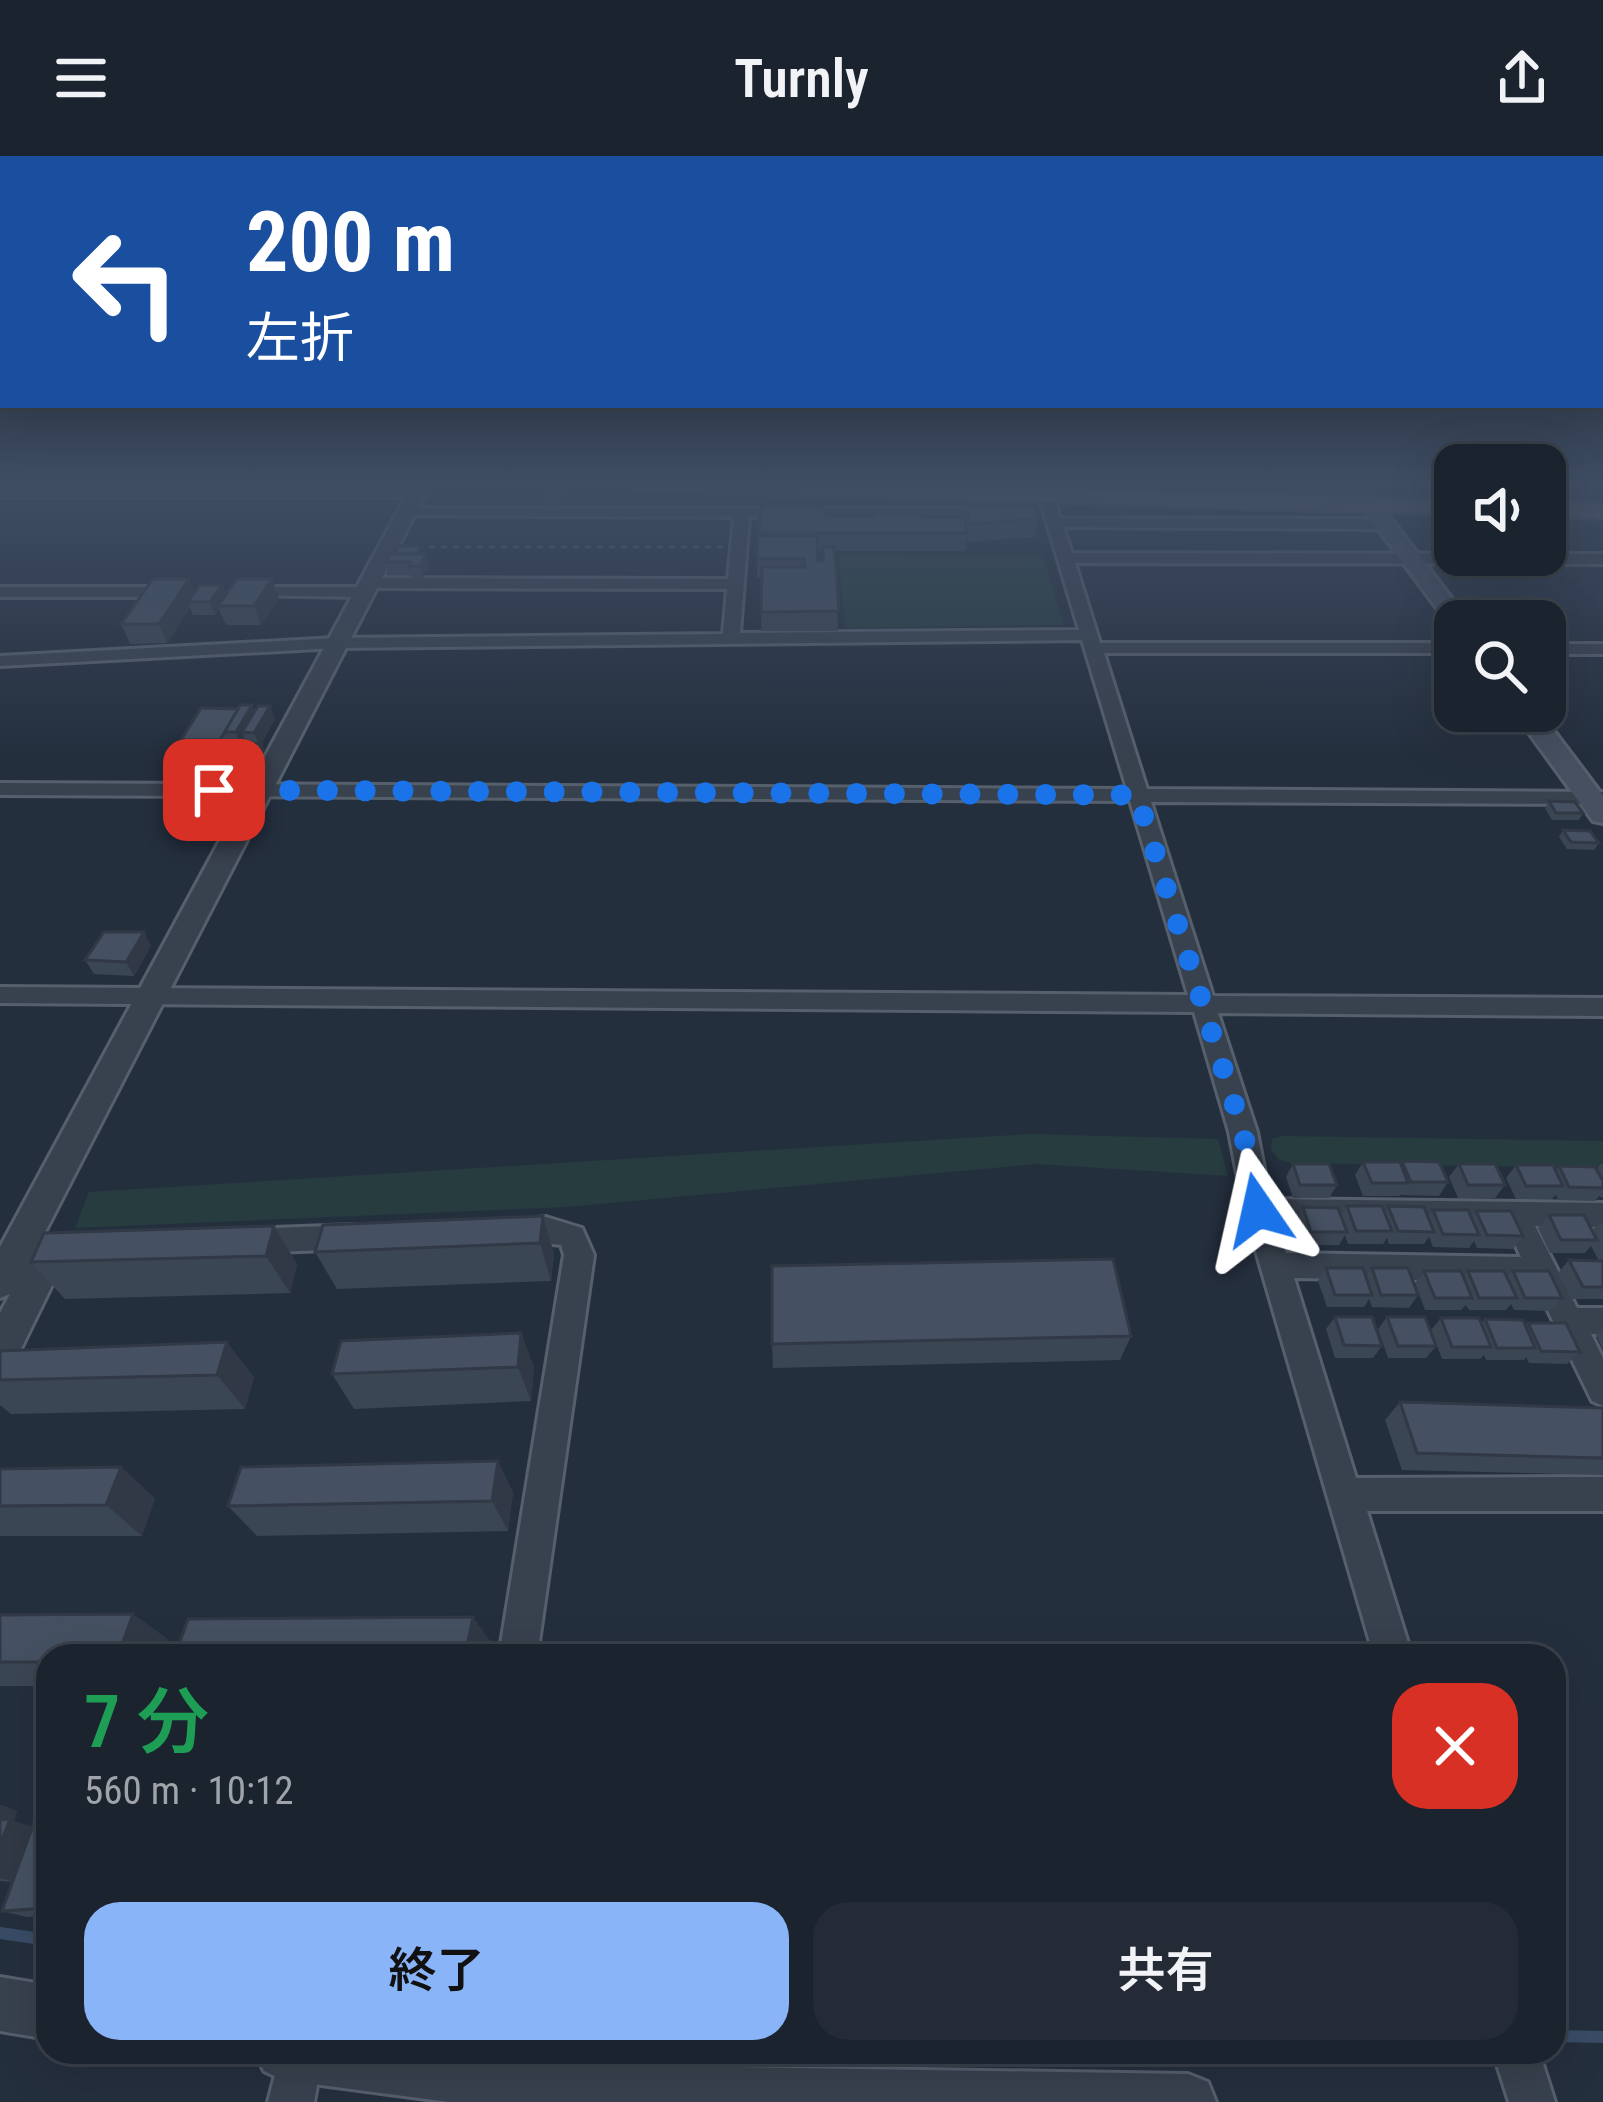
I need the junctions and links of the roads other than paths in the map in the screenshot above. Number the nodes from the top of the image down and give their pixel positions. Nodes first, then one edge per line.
1 (373, 574) edge
2 (737, 574) edge
3 (1069, 574) edge
4 (1424, 574) edge
5 (736, 584) junction
6 (365, 588) junction
7 (0, 592) edge
8 (208, 592) edge
9 (232, 592) edge
10 (1443, 600) edge
11 (731, 641) junction
12 (1090, 641) junction
13 (336, 643) junction
14 (1434, 648) edge
15 (1566, 649) edge
16 (1603, 649) edge
17 (0, 661) edge
18 (1543, 732) edge
19 (0, 789) edge
20 (256, 790) junction
21 (1137, 795) junction
22 (1599, 803) edge
23 (0, 995) edge
24 (151, 996) junction
25 (1202, 1003) junction
26 (1603, 1006) edge
27 (1258, 1210) junction
28 (1514, 1214) junction
29 (1603, 1215) edge
30 (477, 1232) edge
31 (385, 1236) edge
32 (12, 1237) edge
33 (224, 1242) edge
34 (63, 1249) edge
35 (1274, 1265) junction
36 (1542, 1270) junction
37 (0, 1282) edge
38 (1568, 1321) junction
39 (1603, 1321) edge
40 (0, 1351) edge
41 (1603, 1391) edge
42 (1342, 1495) junction
43 (1602, 1495) edge
44 (520, 1644) edge
45 (1389, 1644) edge
46 (0, 2004) edge
47 (36, 2010) edge
48 (443, 2064) edge
49 (1520, 2064) edge
50 (292, 2070) edge
51 (722, 2100) edge
52 (897, 2100) edge
53 (1188, 2102) edge
54 (1532, 2102) edge

1 - 6 street
2 - 5 street
3 - 12 street
4 - 10 main road
5 - 6 street
5 - 11 street
6 - 9 street
6 - 13 street
7 - 8 street
11 - 12 street
11 - 13 street
12 - 14 street
12 - 21 street
13 - 17 street
13 - 20 street
15 - 16 street
18 - 22 main road
19 - 20 street
20 - 21 street
20 - 24 street
21 - 22 street
21 - 25 street
23 - 24 street
24 - 25 street
24 - 32 street
25 - 26 street
25 - 27 street
27 - 28 street
27 - 35 street
28 - 29 street
28 - 36 street
30 - 44 street
31 - 33 street
32 - 34 street
32 - 37 street
32 - 40 street
35 - 36 street
35 - 42 street
36 - 38 street
38 - 39 street
38 - 41 street
42 - 43 street
42 - 45 street
46 - 47 street
48 - 50 street
48 - 51 street
49 - 54 street
51 - 52 street
52 - 53 street

